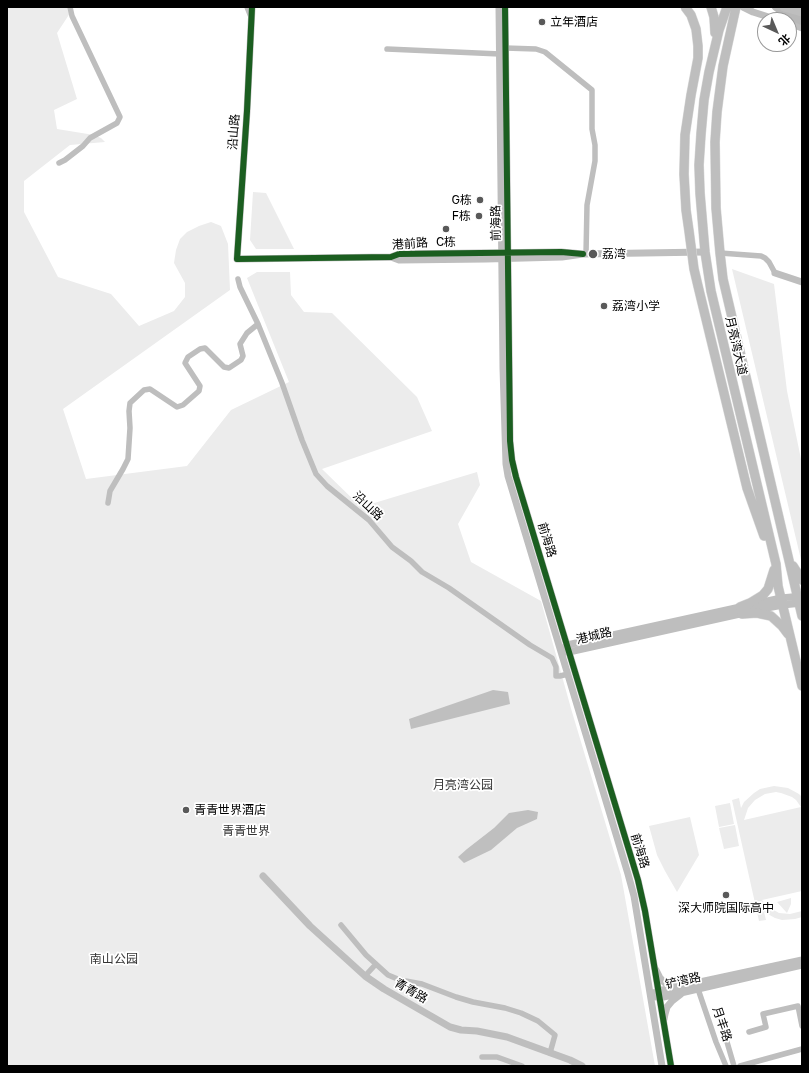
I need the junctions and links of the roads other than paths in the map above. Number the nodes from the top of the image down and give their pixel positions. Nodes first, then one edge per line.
1 (70, 7) edge
2 (247, 7) edge
3 (252, 7) edge
4 (499, 7) edge
5 (504, 7) edge
6 (685, 7) edge
7 (711, 7) edge
8 (727, 7) edge
9 (736, 7) edge
10 (743, 7) edge
11 (776, 7) edge
12 (784, 7) edge
13 (802, 12) edge
14 (757, 13) edge
15 (252, 19) junction
16 (802, 20) edge
17 (505, 48) junction
18 (387, 49) dead end
19 (714, 49) junction
20 (500, 54) junction
21 (59, 163) dead end
22 (705, 252) junction
23 (720, 253) junction
24 (584, 254) junction
25 (505, 255) junction
26 (237, 259) joint
27 (775, 273) joint
28 (238, 279) dead end
29 (802, 282) edge
30 (258, 324) junction
31 (108, 503) dead end
32 (788, 555) junction
33 (775, 561) junction
34 (802, 580) edge
35 (800, 600) edge
36 (782, 601) junction
37 (741, 610) junction
38 (802, 616) edge
39 (793, 646) junction
40 (568, 649) junction
41 (561, 650) junction
42 (568, 674) junction
43 (802, 686) edge
44 (263, 876) dead end
45 (341, 925) dead end
46 (802, 960) edge
47 (376, 964) junction
48 (802, 965) edge
49 (654, 966) junction
50 (365, 976) junction
51 (676, 987) junction
52 (698, 989) junction
53 (685, 992) junction
54 (658, 994) junction
55 (650, 995) junction
56 (663, 1024) junction
57 (802, 1026) edge
58 (749, 1032) dead end
59 (727, 1042) dead end
60 (802, 1049) edge
61 (550, 1053) junction
62 (482, 1057) dead end
63 (522, 1066) edge
64 (582, 1066) edge
65 (662, 1066) edge
66 (671, 1066) edge
67 (726, 1066) edge
68 (734, 1066) edge
69 (740, 1066) edge

1 - 21 street
2 - 15 street
3 - 15 street, 沿山路
4 - 20 street, 前海路
5 - 17 street, 前海路
6 - 33 main road, bridge
7 - 19 main road
8 - 19 main road, 月亮湾大道
9 - 23 main road, 月亮湾大道
10 - 14 street
11 - 16 main road
12 - 13 main road
15 - 26 street, 沿山路
17 - 24 street
17 - 25 street, 前海路
18 - 20 street
19 - 22 main road, 月亮湾大道
20 - 25 street, 前海路
22 - 24 street, 港前路
22 - 33 main road, 月亮湾大道
23 - 27 street
23 - 32 main road, 月亮湾大道
24 - 25 street, 港前路
25 - 26 street, 港前路
25 - 40 street, 前海路
25 - 41 street, 前海路
27 - 29 street
28 - 30 street, 沿山路
30 - 31 street
30 - 42 street, 沿山路
32 - 34 main road
32 - 35 main road, 月亮湾大道
33 - 36 main road, 月亮湾大道
33 - 37 main road
35 - 36 street, 港城路
35 - 38 main road, 月亮湾大道
36 - 37 street, 港城路
36 - 39 main road, 月亮湾大道
37 - 39 main road
37 - 40 street, 港城路
39 - 43 main road, 月亮湾大道
40 - 41 street, 港城路
40 - 49 street, 前海路
41 - 42 street, 前海路
42 - 55 street, 前海路
44 - 50 street, 青青路
45 - 47 street
46 - 51 street, 铲湾路
47 - 50 street
47 - 61 street
48 - 52 street, 铲湾路
49 - 51 street
49 - 54 street, 前海路
50 - 61 street, 青青路
51 - 54 street, 铲湾路
52 - 53 street, 铲湾路
52 - 67 street, 月丰路
53 - 54 street, 铲湾路
53 - 56 street
54 - 55 street, 铲湾路
54 - 56 street, 前海路
55 - 65 street, 前海路
56 - 66 street, 前海路
57 - 58 street
59 - 68 street
60 - 69 street
61 - 64 street, 青青路
62 - 63 street

